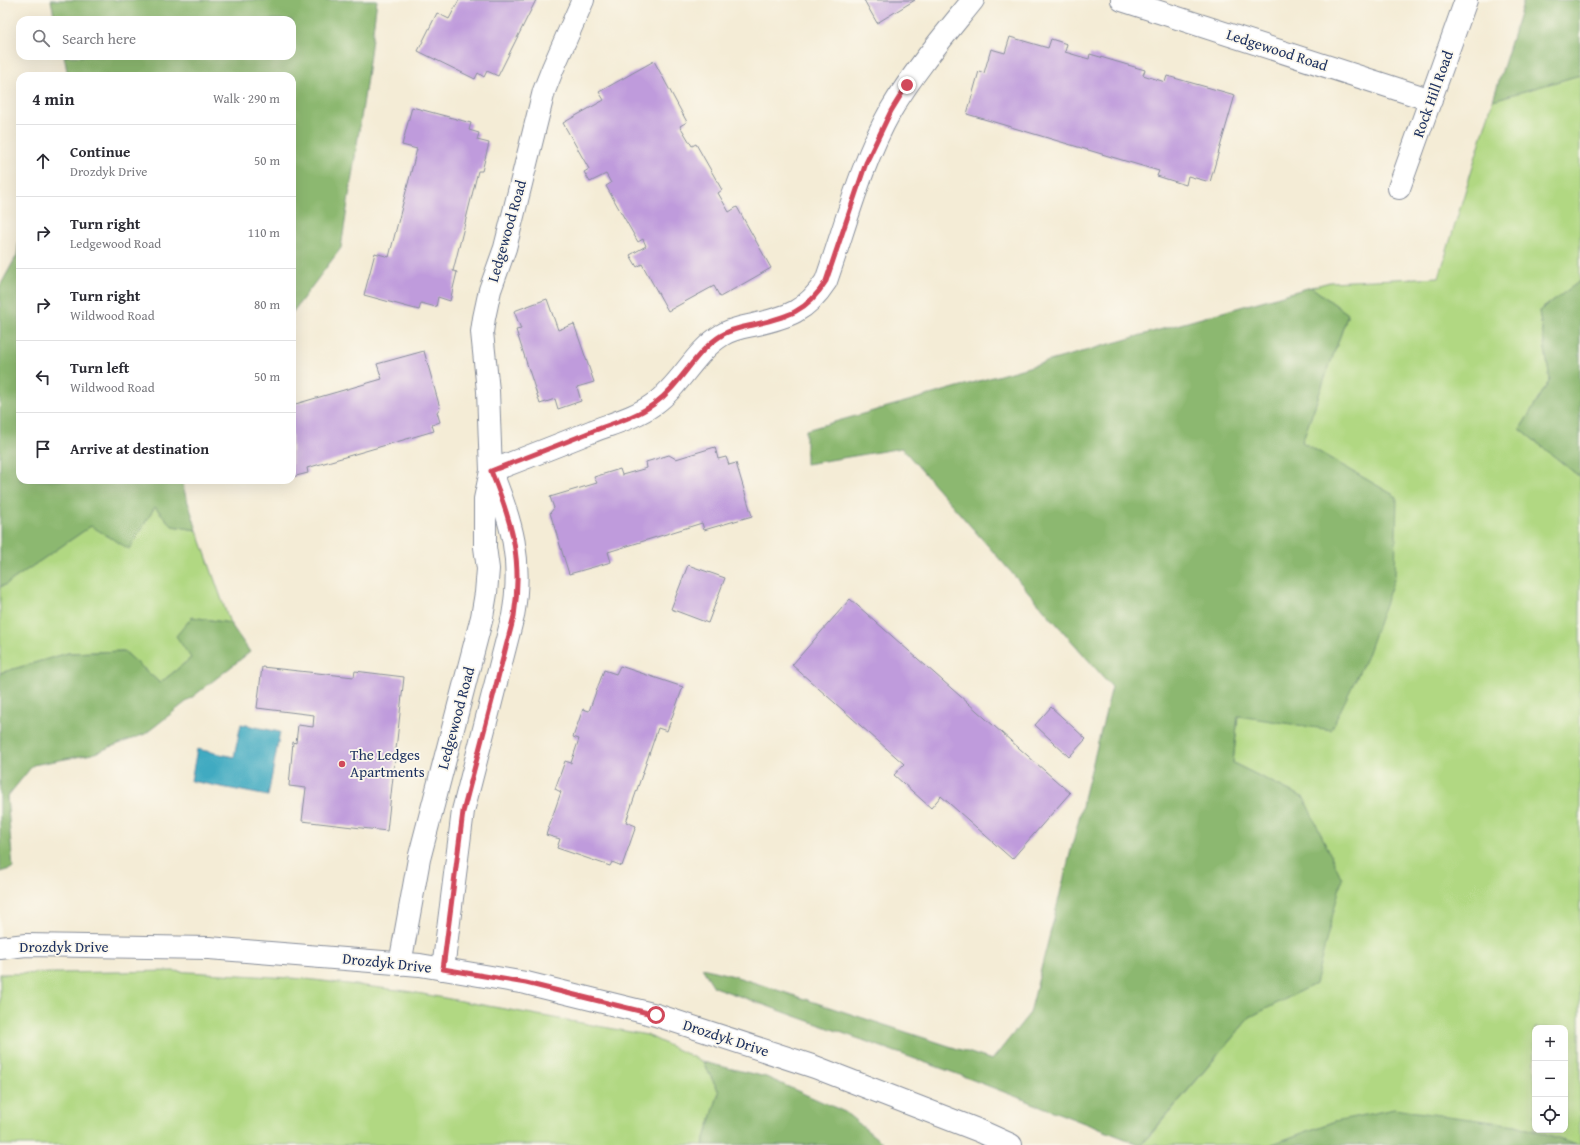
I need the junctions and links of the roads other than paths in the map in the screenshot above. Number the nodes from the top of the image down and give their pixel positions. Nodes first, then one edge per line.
1 (584, 0) edge
2 (973, 0) edge
3 (1122, 0) edge
4 (1466, 0) edge
5 (1431, 100) junction
6 (1399, 188) dead end
7 (491, 471) junction
8 (0, 948) edge
9 (400, 964) junction
10 (443, 969) junction
11 (1010, 1145) edge

1 - 7 street, Ledgewood Road
2 - 7 street
3 - 5 street, Ledgewood Road
4 - 5 street, Rock Hill Road
5 - 6 street, Rock Hill Road
7 - 9 street, Ledgewood Road
7 - 10 street, Ledgewood Road
8 - 9 street, Drozdyk Drive
9 - 10 street, Drozdyk Drive
10 - 11 street, Drozdyk Drive

